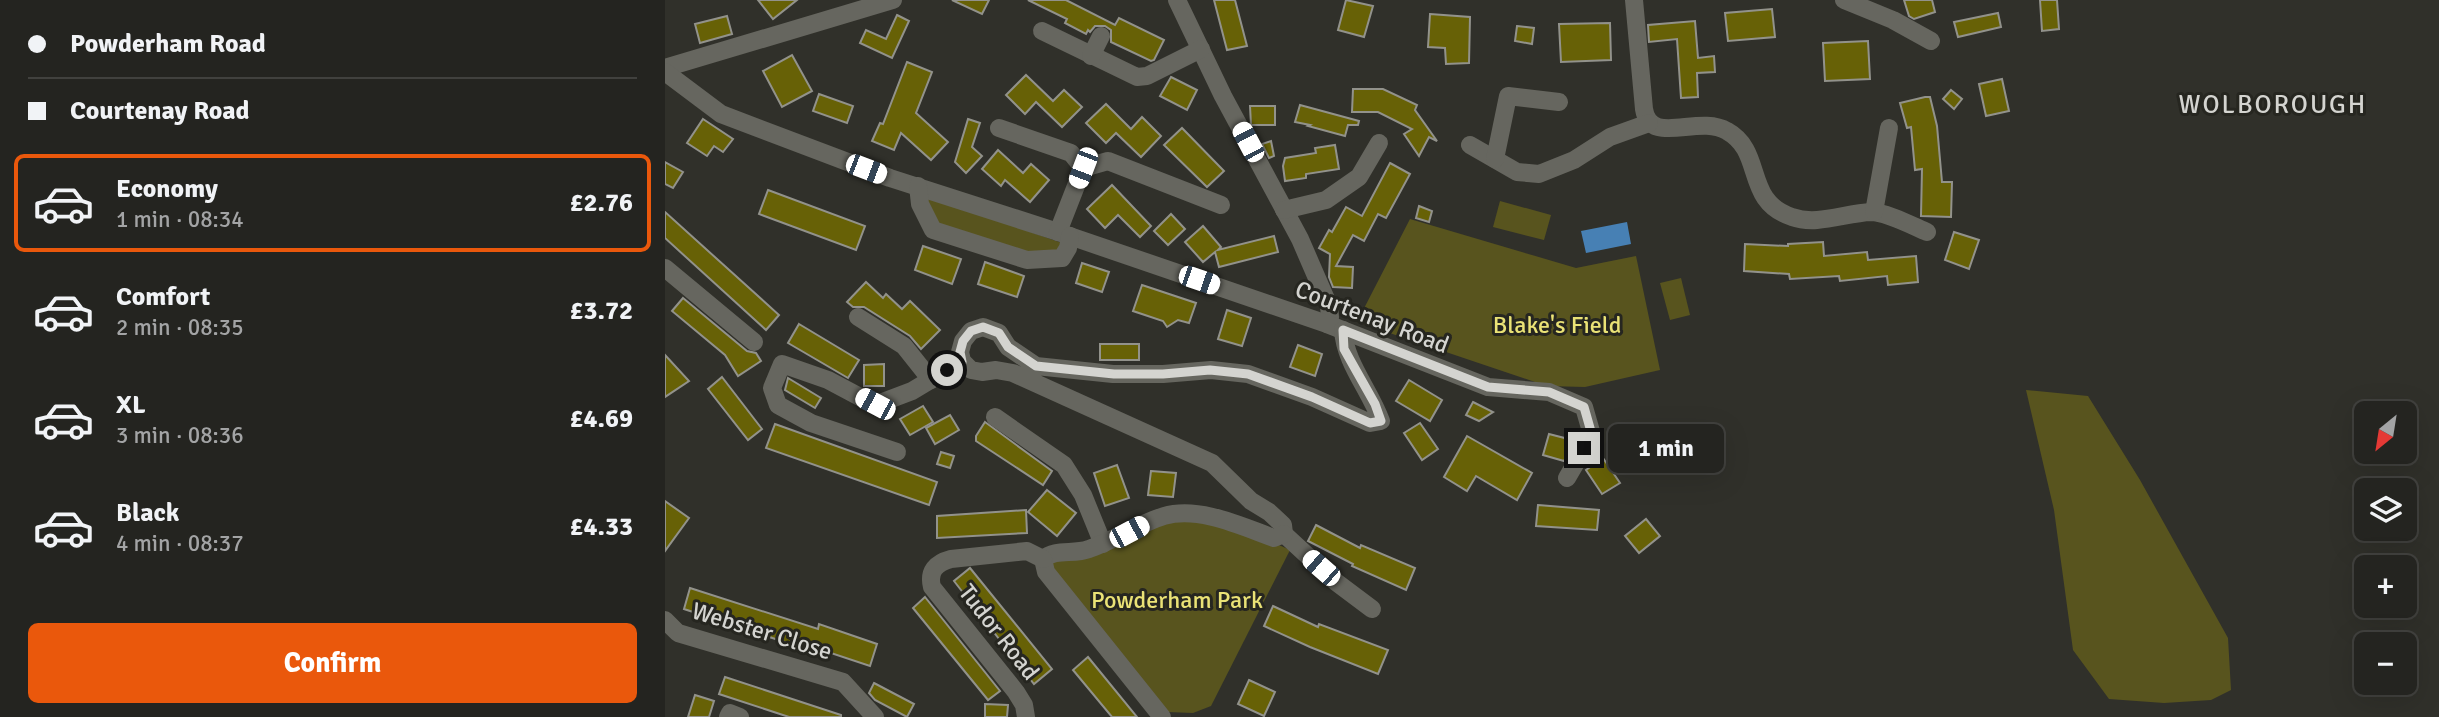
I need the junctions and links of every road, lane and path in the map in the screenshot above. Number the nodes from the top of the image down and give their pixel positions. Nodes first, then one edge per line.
1 (893, 0) edge
2 (1177, 0) edge
3 (1634, 0) edge
4 (1844, 0) edge
5 (1042, 31) dead end
6 (1101, 36) dead end
7 (1931, 41) dead end
8 (1201, 49) junction
9 (1091, 56) junction
10 (665, 70) edge
11 (1559, 102) dead end
12 (1649, 123) junction
13 (999, 128) dead end
14 (1889, 128) dead end
15 (1379, 142) dead end
16 (1470, 145) dead end
17 (1495, 159) junction
18 (1083, 168) junction
19 (918, 186) junction
20 (1221, 205) dead end
21 (1284, 210) junction
22 (1874, 212) junction
23 (1927, 232) dead end
24 (1064, 234) junction
25 (665, 268) edge
26 (858, 317) dead end
27 (1335, 327) junction
28 (754, 342) dead end
29 (962, 362) junction
30 (931, 380) junction
31 (995, 417) dead end
32 (897, 452) dead end
33 (1567, 478) dead end
34 (1284, 534) junction
35 (1103, 544) junction
36 (1043, 559) junction
37 (1372, 609) dead end
38 (665, 620) edge
39 (729, 717) edge
40 (740, 717) edge
41 (875, 717) edge
42 (1026, 717) edge
43 (1162, 717) edge

1 - 10 street
2 - 8 street
3 - 12 street
4 - 7 street
5 - 9 street
6 - 9 street
8 - 9 street
8 - 21 street
10 - 19 street, Courtenay Road
11 - 17 street
12 - 17 street
12 - 22 street
13 - 18 street
14 - 22 street
15 - 21 street
16 - 17 street
18 - 20 street
18 - 24 street
19 - 24 street, Courtenay Road
19 - 24 street
21 - 27 street
22 - 23 street
24 - 27 street, Courtenay Road
25 - 28 street
26 - 30 street
27 - 29 street
27 - 33 street, Courtenay Road
29 - 30 street
29 - 34 street
30 - 32 street
31 - 35 street
34 - 35 street
34 - 37 street
35 - 36 street
36 - 42 street, Tudor Road
36 - 43 street
38 - 41 street, Webster Close
39 - 40 street

